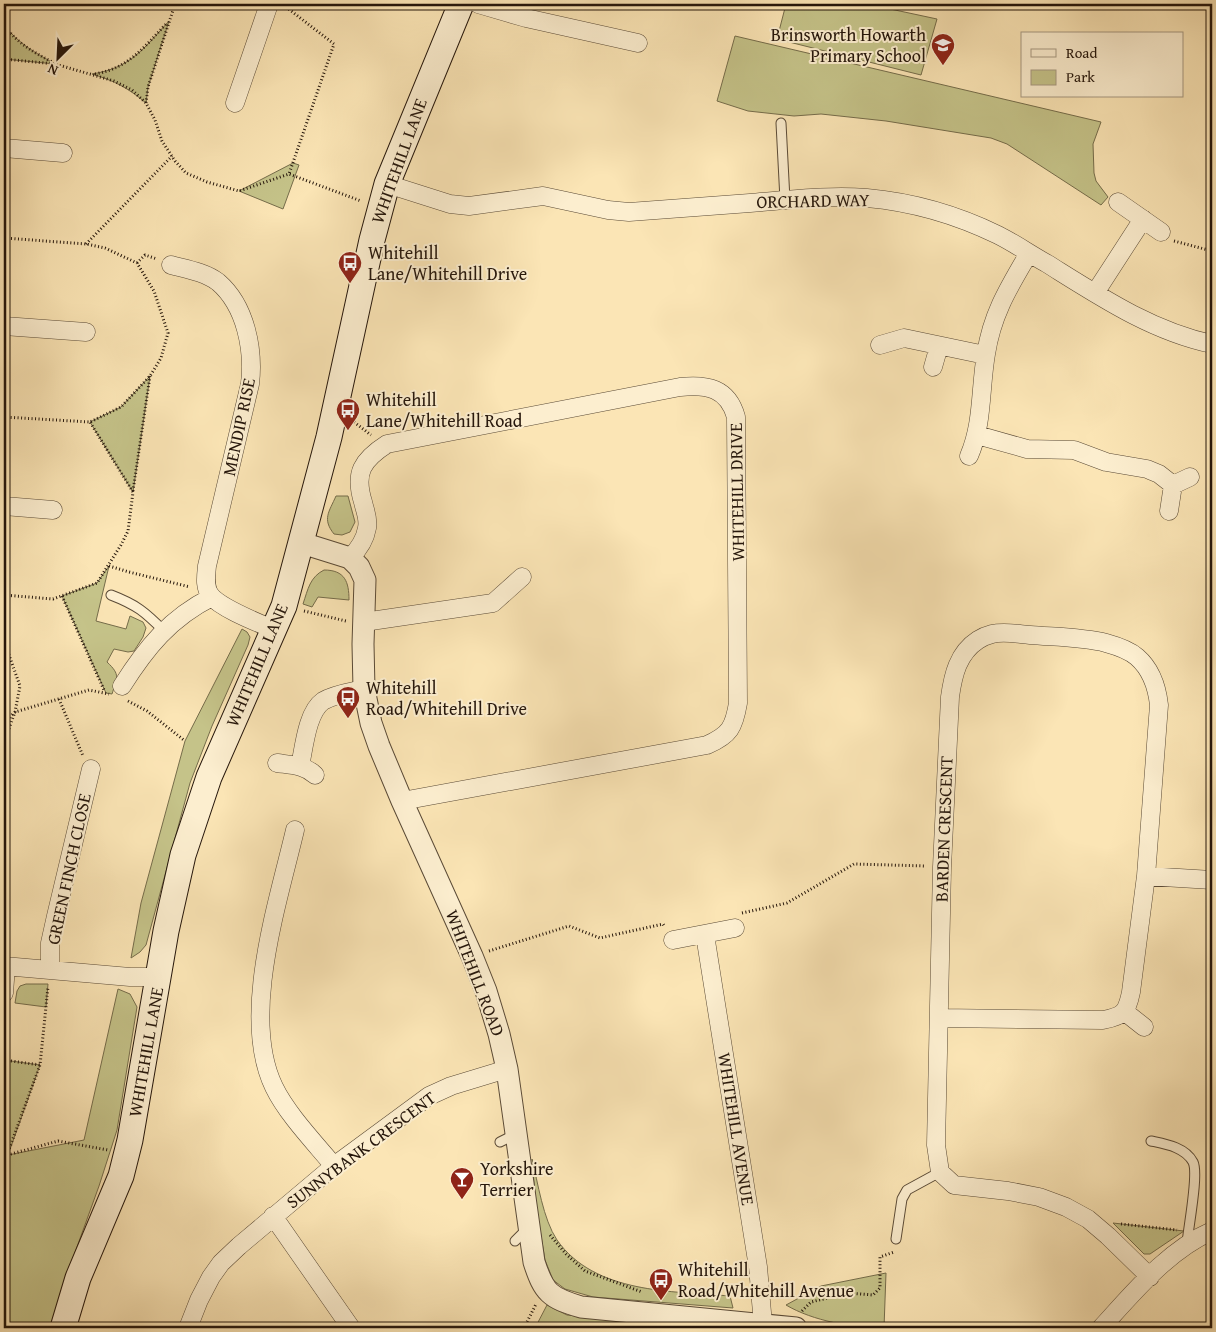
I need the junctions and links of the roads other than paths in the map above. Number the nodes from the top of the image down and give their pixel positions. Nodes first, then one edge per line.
1 (269, 4) edge
2 (461, 4) edge
3 (478, 4) edge
4 (638, 43) dead end
5 (235, 103) dead end
6 (781, 123) dead end
7 (4, 148) edge
8 (63, 153) dead end
9 (387, 184) junction
10 (785, 200) junction
11 (1118, 202) dead end
12 (1143, 219) junction
13 (1162, 232) road end
14 (1029, 253) junction
15 (171, 265) dead end
16 (1095, 293) junction
17 (4, 326) edge
18 (86, 332) dead end
19 (1212, 344) edge
20 (880, 345) dead end
21 (939, 346) junction
22 (986, 355) junction
23 (933, 367) dead end
24 (977, 435) junction
25 (969, 456) dead end
26 (1190, 477) dead end
27 (1173, 485) junction
28 (4, 506) edge
29 (53, 510) dead end
30 (1169, 511) dead end
31 (302, 543) junction
32 (350, 558) junction
33 (522, 577) dead end
34 (209, 592) junction
35 (111, 595) dead end
36 (364, 622) junction
37 (275, 630) junction
38 (164, 631) junction
39 (364, 689) junction
40 (118, 692) road end
41 (277, 763) dead end
42 (91, 769) road end
43 (402, 801) junction
44 (295, 830) dead end
45 (1146, 876) junction
46 (1212, 880) edge
47 (735, 928) road end
48 (704, 935) junction
49 (673, 940) road end
50 (5, 966) edge
51 (50, 970) junction
52 (159, 977) junction
53 (4, 993) edge
54 (1125, 1012) junction
55 (939, 1018) junction
56 (1144, 1027) dead end
57 (507, 1069) junction
58 (1151, 1141) dead end
59 (334, 1166) junction
60 (940, 1172) junction
61 (274, 1216) junction
62 (1212, 1231) edge
63 (1187, 1238) junction
64 (896, 1239) road end
65 (1150, 1277) junction
66 (764, 1324) junction
67 (1108, 1326) edge
68 (791, 1327) edge
69 (63, 1328) edge
70 (188, 1328) edge
71 (351, 1328) edge

1 - 5 street
2 - 9 main road, WHITEHILL LANE
3 - 4 street
6 - 10 lane
7 - 8 street
9 - 10 street, ORCHARD WAY
9 - 31 main road, WHITEHILL LANE
10 - 14 street, ORCHARD WAY
11 - 12 street
12 - 13 street
12 - 16 street
14 - 16 street, ORCHARD WAY
14 - 22 street
15 - 34 street, MENDIP RISE
16 - 19 street, ORCHARD WAY
17 - 18 street
20 - 21 street
21 - 22 street
21 - 23 street
22 - 24 street
24 - 25 street
24 - 27 street
26 - 27 street
27 - 30 street
28 - 29 street
31 - 32 street
31 - 37 main road, WHITEHILL LANE
32 - 36 street, WHITEHILL ROAD
32 - 43 street, WHITEHILL DRIVE
33 - 36 street
34 - 37 street
34 - 38 street
35 - 38 lane
36 - 39 street, WHITEHILL ROAD
37 - 52 main road, WHITEHILL LANE
38 - 40 street
39 - 41 street
39 - 43 street, WHITEHILL ROAD
42 - 51 street, GREEN FINCH CLOSE
43 - 57 street, WHITEHILL ROAD
44 - 59 street
45 - 46 street
45 - 54 street, BARDEN CRESCENT
45 - 55 street, BARDEN CRESCENT
47 - 48 street
48 - 49 street
48 - 66 street, WHITEHILL AVENUE
50 - 51 street
50 - 53 street
51 - 52 street
52 - 69 main road, WHITEHILL LANE
54 - 55 street
54 - 56 street
55 - 60 street, BARDEN CRESCENT
57 - 59 street, SUNNYBANK CRESCENT
57 - 66 street, WHITEHILL ROAD
58 - 63 lane
59 - 61 street, SUNNYBANK CRESCENT
60 - 64 lane
60 - 65 street
61 - 70 street, SUNNYBANK CRESCENT
61 - 71 street, SUNNYBANK CRESCENT
62 - 63 street
63 - 65 street
65 - 67 street
66 - 68 street

